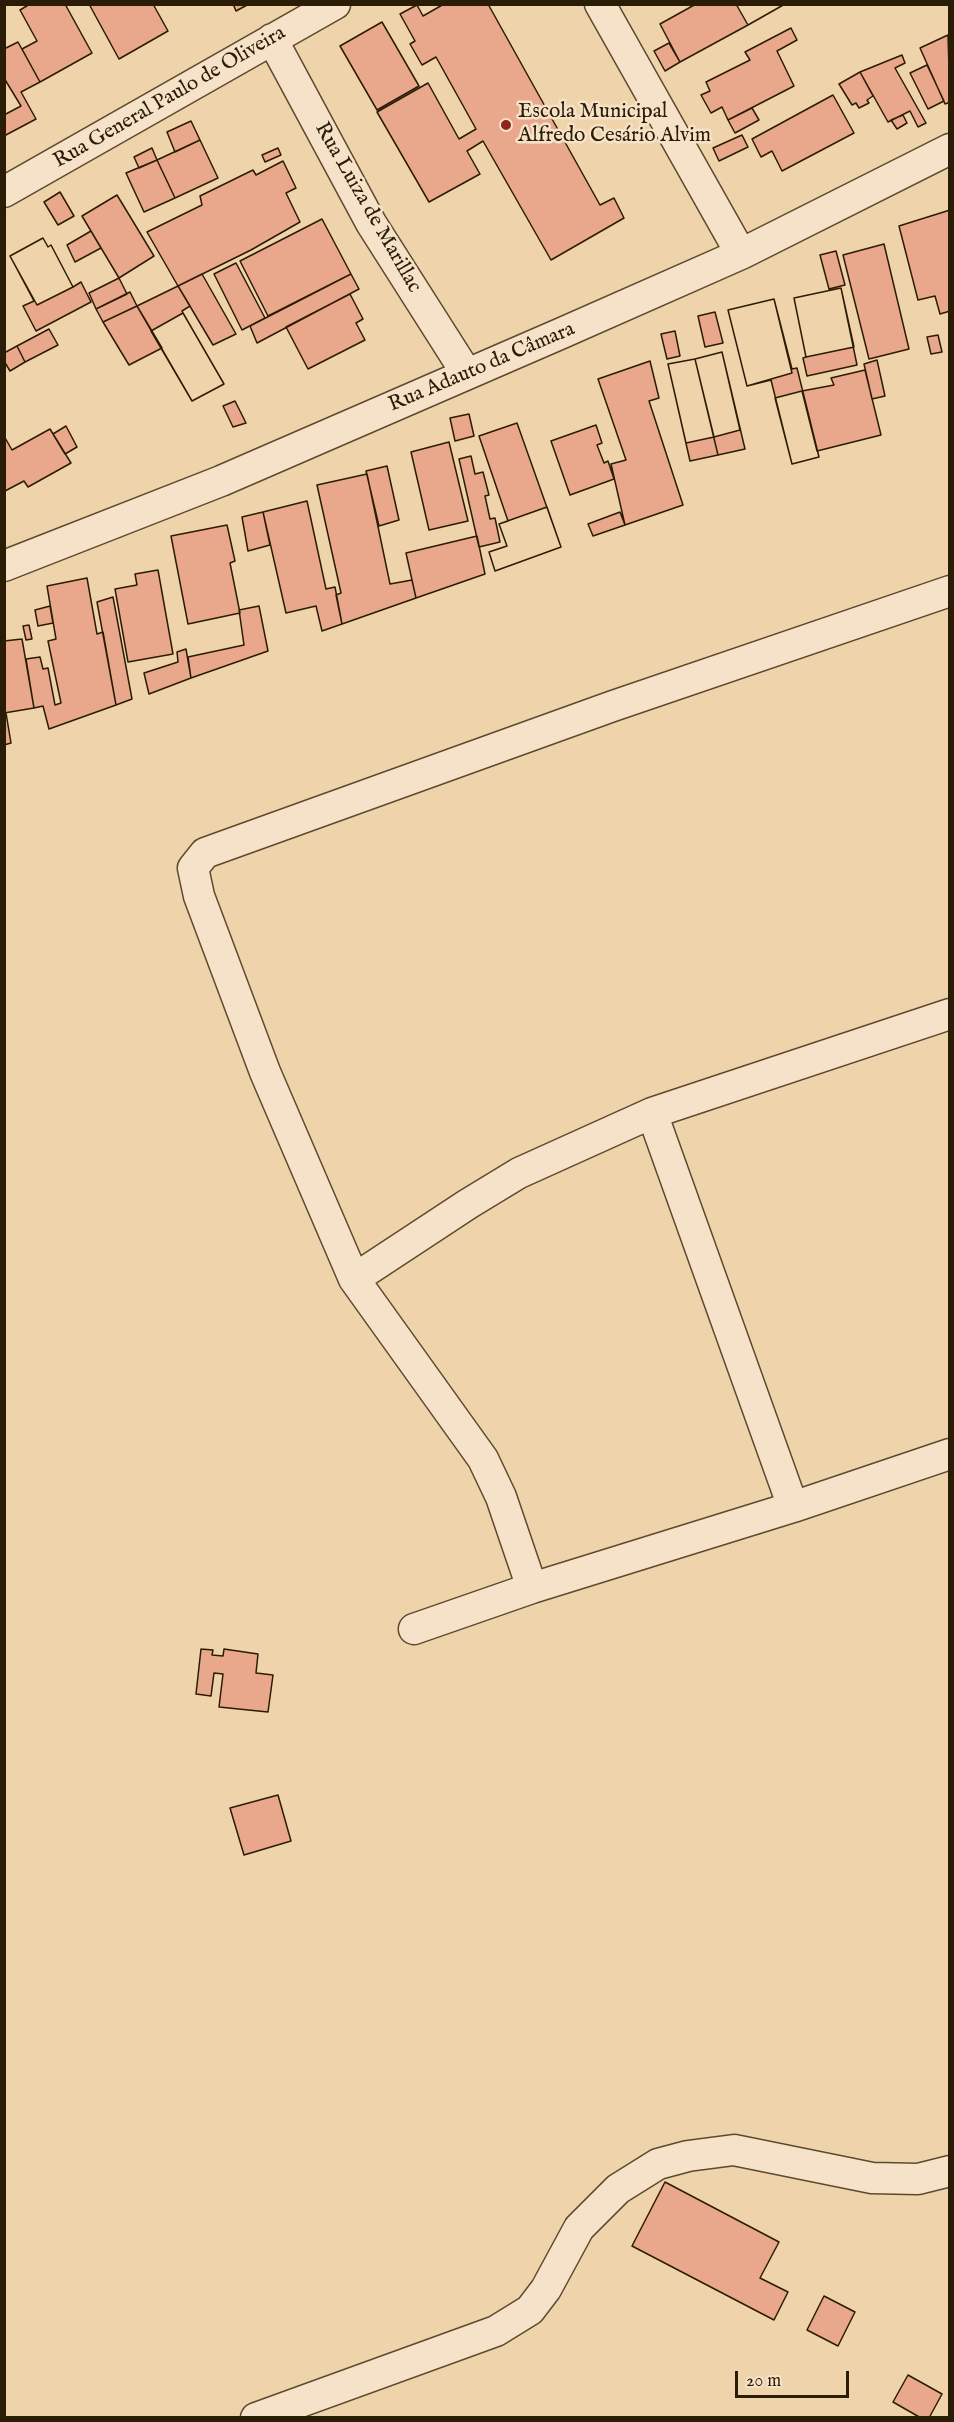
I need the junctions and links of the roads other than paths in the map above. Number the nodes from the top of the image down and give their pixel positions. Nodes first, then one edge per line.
1 (335, 4) edge
2 (600, 4) edge
3 (273, 39) junction
4 (950, 149) edge
5 (4, 192) edge
6 (741, 254) junction
7 (467, 374) junction
8 (4, 566) edge
9 (950, 591) edge
10 (950, 1014) edge
11 (652, 1113) junction
12 (354, 1279) junction
13 (950, 1454) edge
14 (793, 1507) junction
15 (532, 1588) junction
16 (414, 1629) dead end
17 (950, 2171) edge
18 (256, 2418) edge

1 - 3 street, Rua General Paulo de Oliveira
2 - 6 street
3 - 5 street, Rua General Paulo de Oliveira
3 - 7 street, Rua Luiza de Marillac
4 - 6 street, Rua Adauto da Câmara
6 - 7 street, Rua Adauto da Câmara
7 - 8 street, Rua Adauto da Câmara
9 - 12 street
10 - 11 street
11 - 12 street
11 - 14 street
12 - 15 street
13 - 14 street
14 - 15 street
15 - 16 street
17 - 18 street

